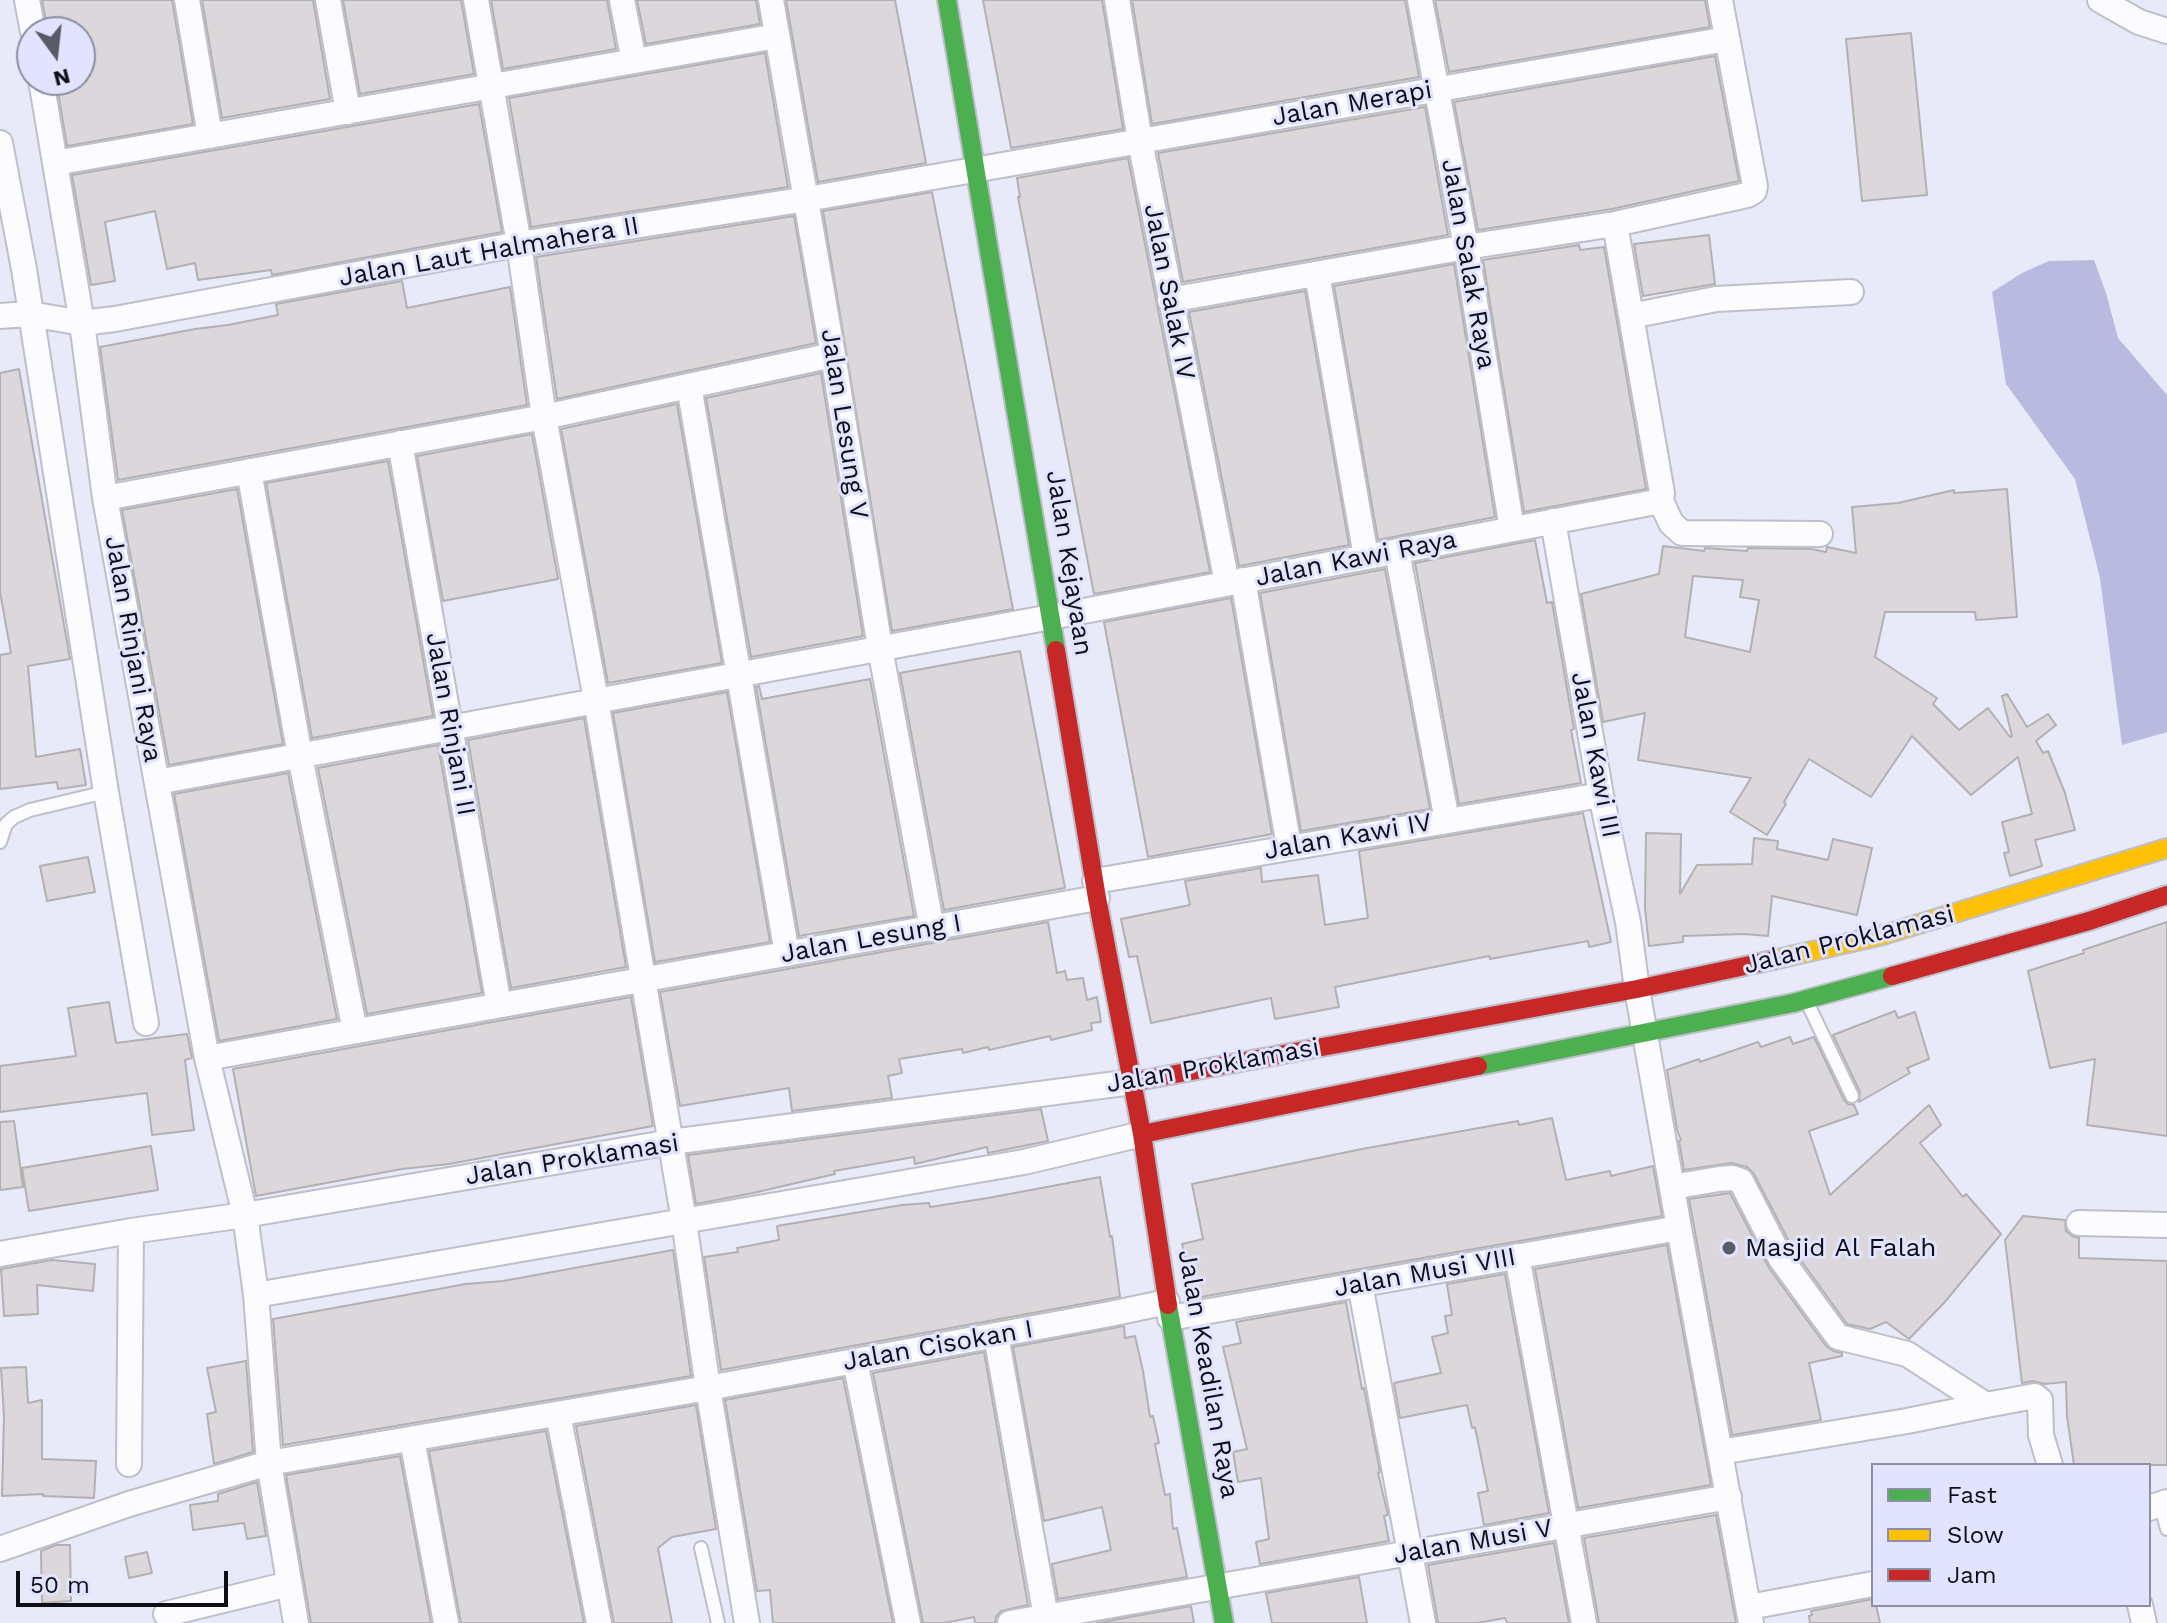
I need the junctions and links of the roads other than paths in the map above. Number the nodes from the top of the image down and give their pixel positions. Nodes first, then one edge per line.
1 (187, 0) edge
2 (328, 0) edge
3 (476, 0) edge
4 (622, 0) edge
5 (771, 0) edge
6 (947, 0) edge
7 (1117, 0) edge
8 (1420, 0) edge
9 (1720, 0) edge
10 (2100, 0) edge
11 (2167, 31) edge
12 (777, 36) junction
13 (1727, 39) junction
14 (634, 61) junction
15 (491, 86) junction
16 (1437, 89) junction
17 (44, 96) edge
18 (348, 112) junction
19 (210, 136) junction
20 (1140, 141) junction
21 (0, 143) edge
22 (55, 163) junction
23 (977, 169) junction
24 (807, 199) junction
25 (1615, 224) junction
26 (519, 244) junction
27 (1466, 247) junction
28 (1317, 274) junction
29 (1851, 292) dead end
30 (1170, 300) junction
31 (30, 314) junction
32 (0, 316) edge
33 (1631, 316) junction
34 (82, 323) junction
35 (833, 355) junction
36 (689, 386) junction
37 (544, 417) junction
38 (400, 443) junction
39 (249, 471) junction
40 (105, 498) junction
41 (1661, 501) junction
42 (1553, 521) junction
43 (1512, 529) junction
44 (1820, 534) dead end
45 (1397, 551) junction
46 (1366, 557) junction
47 (1235, 582) junction
48 (1052, 616) junction
49 (880, 648) junction
50 (738, 675) junction
51 (596, 700) junction
52 (451, 727) junction
53 (300, 756) junction
54 (157, 782) junction
55 (106, 792) junction
56 (1601, 795) junction
57 (1447, 821) junction
58 (0, 842) edge
59 (1289, 847) junction
60 (2167, 848) edge
61 (1096, 889) junction
62 (2167, 895) edge
63 (2082, 899) junction
64 (932, 929) junction
65 (787, 954) junction
66 (644, 980) junction
67 (1637, 989) junction
68 (1805, 999) junction
69 (499, 1005) junction
70 (146, 1023) dead end
71 (355, 1031) junction
72 (1645, 1034) junction
73 (207, 1058) junction
74 (1132, 1082) junction
75 (1852, 1096) dead end
76 (1142, 1134) junction
77 (671, 1142) junction
78 (1672, 1187) junction
79 (245, 1215) junction
80 (684, 1221) junction
81 (2079, 1223) dead end
82 (2167, 1225) edge
83 (1679, 1228) junction
84 (131, 1231) junction
85 (0, 1254) edge
86 (1517, 1256) junction
87 (1360, 1284) junction
88 (256, 1295) junction
89 (1169, 1310) junction
90 (996, 1335) junction
91 (855, 1361) junction
92 (708, 1388) junction
93 (1986, 1405) junction
94 (558, 1414) junction
95 (412, 1439) junction
96 (1720, 1452) junction
97 (269, 1463) junction
98 (2049, 1463) edge
99 (129, 1464) dead end
100 (1729, 1497) junction
101 (2159, 1504) edge
102 (1567, 1525) junction
103 (2167, 1529) edge
104 (701, 1548) dead end
105 (0, 1549) edge
106 (1410, 1553) junction
107 (289, 1584) junction
108 (1871, 1585) edge
109 (1218, 1587) junction
110 (166, 1614) dead end
111 (1750, 1615) edge
112 (1046, 1620) edge
113 (296, 1623) edge
114 (446, 1623) edge
115 (599, 1623) edge
116 (718, 1623) edge
117 (747, 1623) edge
118 (908, 1623) edge
119 (1010, 1623) edge
120 (1224, 1623) edge
121 (1423, 1623) edge
122 (1584, 1623) edge

1 - 19 street
2 - 18 street
3 - 15 street
4 - 14 street
5 - 12 street, Jalan Lesung V
6 - 23 street, Jalan Kejayaan
7 - 20 street, Jalan Salak IV
8 - 16 street, Jalan Salak Raya
9 - 13 street
10 - 11 street
12 - 14 street
12 - 24 street, Jalan Lesung V
13 - 16 street, Jalan Merapi
13 - 25 street
14 - 15 street
15 - 18 street
15 - 26 street
16 - 20 street, Jalan Merapi
16 - 27 street, Jalan Salak Raya
17 - 22 street, Jalan Rinjani Raya
18 - 19 street
19 - 22 street
20 - 23 street, Jalan Merapi
20 - 30 street, Jalan Salak IV
21 - 31 street
22 - 34 street, Jalan Rinjani Raya
23 - 24 street, Jalan Laut Halmahera II
23 - 48 street, Jalan Kejayaan
24 - 26 street, Jalan Laut Halmahera II
24 - 35 street, Jalan Lesung V
25 - 27 street
25 - 33 street
26 - 34 street, Jalan Laut Halmahera II
26 - 37 street
27 - 28 street
27 - 43 street, Jalan Salak Raya
28 - 30 street
28 - 46 street
29 - 33 street
30 - 47 street, Jalan Salak IV
31 - 32 street, Jalan Laut Halmahera II
31 - 34 street, Jalan Laut Halmahera II
31 - 55 street
33 - 41 street
34 - 40 street, Jalan Rinjani Raya
35 - 36 street
35 - 49 street, Jalan Lesung V
36 - 37 street
36 - 50 street
37 - 38 street
37 - 51 street
38 - 39 street
38 - 52 street, Jalan Rinjani II
39 - 40 street
39 - 53 street
40 - 54 street, Jalan Rinjani Raya
41 - 42 street, Jalan Kawi Raya
41 - 44 street
42 - 43 street, Jalan Kawi Raya
42 - 56 street, Jalan Kawi III
43 - 45 street, Jalan Kawi Raya
45 - 46 street, Jalan Kawi Raya
45 - 57 street
46 - 47 street, Jalan Kawi Raya
47 - 48 street, Jalan Kawi Raya
47 - 59 street, Jalan Salak IV
48 - 49 street, Jalan Kawi Raya
48 - 61 street, Jalan Kejayaan
49 - 50 street, Jalan Kawi Raya
49 - 64 street, Jalan Lesung V
50 - 51 street, Jalan Kawi Raya
50 - 65 street
51 - 52 street, Jalan Kawi Raya
51 - 66 street
52 - 53 street, Jalan Kawi Raya
52 - 69 street, Jalan Rinjani II
53 - 54 street, Jalan Kawi Raya
53 - 71 street
54 - 73 street, Jalan Rinjani Raya
55 - 58 lane
55 - 70 street
56 - 57 street, Jalan Kawi IV
56 - 67 street, Jalan Kawi III
57 - 59 street, Jalan Kawi IV
59 - 61 street, Jalan Kawi IV
60 - 63 street, Jalan Proklamasi
61 - 64 street, Jalan Lesung I
61 - 74 street, Jalan Kejayaan
62 - 63 street, Jalan Proklamasi
63 - 67 street, Jalan Proklamasi
63 - 68 street, Jalan Proklamasi
64 - 65 street, Jalan Lesung I
65 - 66 street, Jalan Lesung I
66 - 69 street, Jalan Lesung I
66 - 77 street
67 - 72 street, Jalan Kawi III
67 - 74 street, Jalan Proklamasi
68 - 72 street, Jalan Proklamasi
68 - 75 lane
69 - 71 street, Jalan Lesung I
71 - 73 street, Jalan Lesung I
72 - 76 street, Jalan Proklamasi
72 - 78 street, Jalan Kawi III
73 - 79 street, Jalan Rinjani Raya
74 - 76 street, Jalan Kejayaan
74 - 77 street, Jalan Proklamasi
76 - 80 street, Jalan Proklamasi
76 - 89 street, Jalan Keadilan Raya
77 - 79 street, Jalan Proklamasi
77 - 80 street
78 - 83 street, Jalan Kawi III
78 - 93 street
79 - 84 street, Jalan Proklamasi
79 - 88 street, Jalan Rinjani Raya
80 - 88 street, Jalan Proklamasi
80 - 92 street
81 - 82 street
83 - 86 street, Jalan Musi VIII
83 - 96 street, Jalan Kawi III
84 - 85 street, Jalan Proklamasi
84 - 99 street
86 - 87 street, Jalan Musi VIII
86 - 102 street
87 - 89 street, Jalan Musi VIII
87 - 106 street
88 - 97 street, Jalan Rinjani Raya
89 - 90 street, Jalan Cisokan I
89 - 109 street, Jalan Keadilan Raya
90 - 91 street, Jalan Cisokan I
90 - 112 street
91 - 92 street, Jalan Cisokan I
91 - 118 street
92 - 94 street, Jalan Cisokan I
92 - 117 street
93 - 96 street
93 - 98 street
94 - 95 street, Jalan Cisokan I
94 - 115 street
95 - 97 street, Jalan Cisokan I
95 - 114 street
96 - 100 street, Jalan Kawi III
97 - 105 street, Jalan Cisokan I
97 - 107 street, Jalan Rinjani Raya
100 - 102 street, Jalan Musi V
100 - 111 street, Jalan Kawi III
101 - 103 lane
102 - 106 street, Jalan Musi V
102 - 122 street
104 - 116 lane
106 - 109 street, Jalan Musi V
106 - 121 street
107 - 110 street
107 - 113 street, Jalan Rinjani Raya
108 - 111 street
109 - 112 street, Jalan Musi V
109 - 120 street, Jalan Keadilan Raya
112 - 119 street, Jalan Musi V

